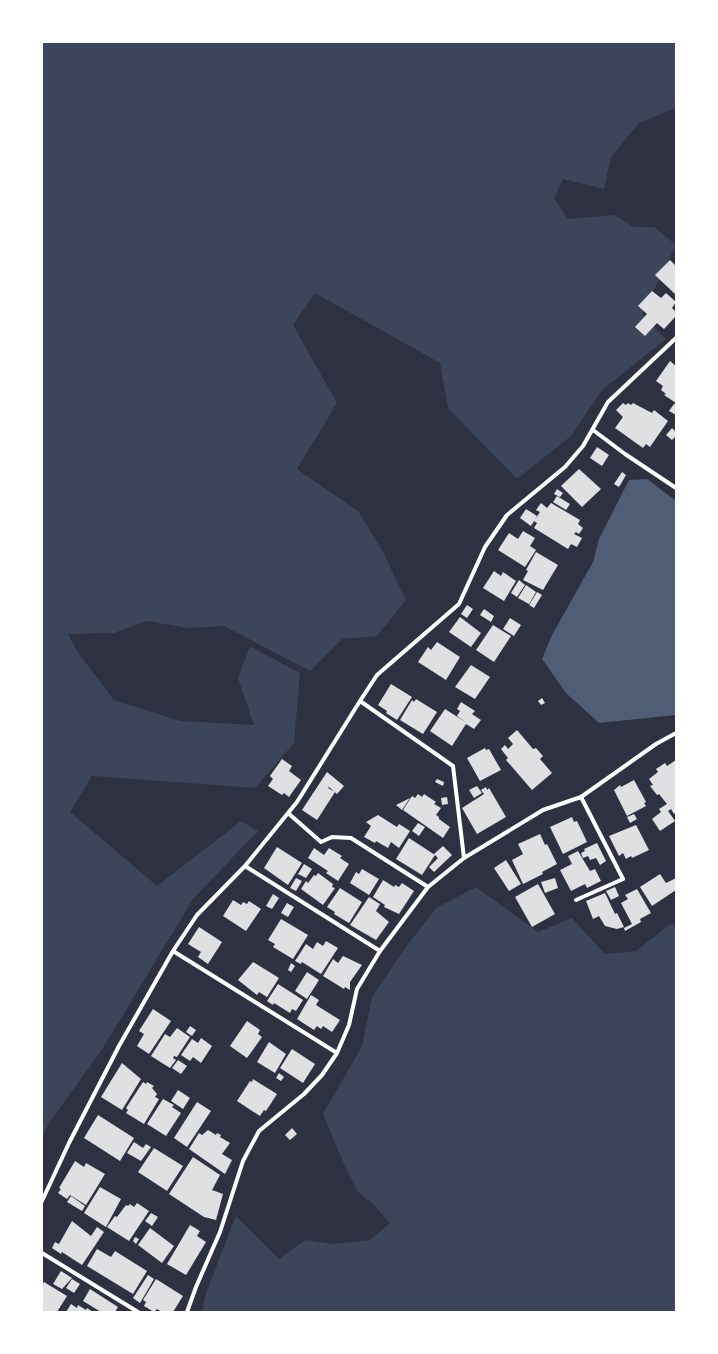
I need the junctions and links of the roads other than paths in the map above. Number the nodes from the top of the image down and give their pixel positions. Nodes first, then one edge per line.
1 (676, 338) edge
2 (593, 430) junction
3 (676, 488) edge
4 (360, 701) junction
5 (676, 733) edge
6 (581, 797) junction
7 (288, 814) junction
8 (464, 858) junction
9 (245, 866) junction
10 (428, 887) junction
11 (576, 900) dead end
12 (173, 950) junction
13 (380, 951) junction
14 (336, 1053) junction
15 (42, 1201) edge
16 (42, 1253) edge
17 (138, 1312) edge
18 (187, 1312) edge

1 - 2 street
2 - 3 street
2 - 4 street
4 - 7 street
4 - 8 street
5 - 6 street
6 - 8 street
6 - 11 street
7 - 9 street
7 - 10 street
8 - 10 street
9 - 12 street
9 - 13 street
10 - 13 street
12 - 14 street
12 - 15 street
13 - 14 street
14 - 18 street
16 - 17 street

